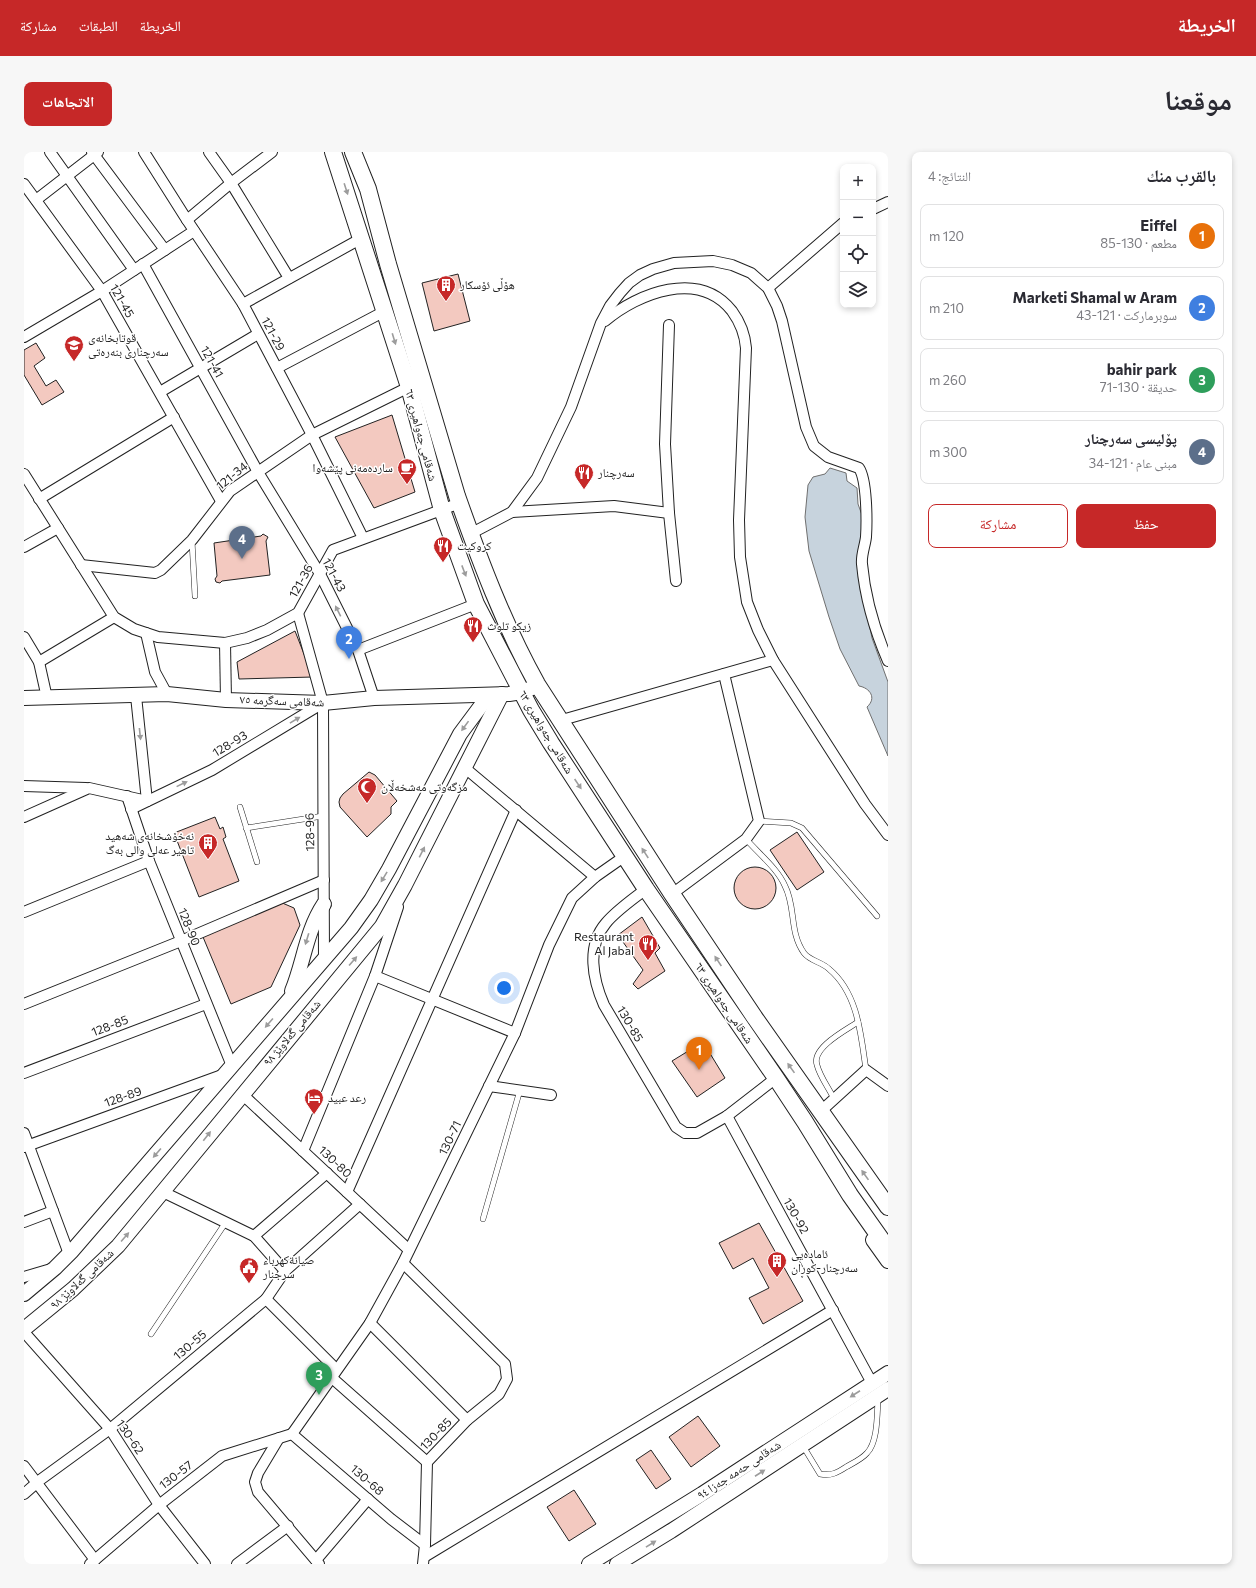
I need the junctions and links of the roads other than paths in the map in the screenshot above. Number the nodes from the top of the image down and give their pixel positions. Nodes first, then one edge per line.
1 (50, 152) edge
2 (144, 152) edge
3 (209, 152) edge
4 (333, 152) edge
5 (353, 152) edge
6 (95, 153) edge
7 (268, 153) edge
8 (66, 176) junction
9 (231, 183) junction
10 (24, 184) edge
11 (36, 200) junction
12 (888, 202) edge
13 (876, 208) edge
14 (187, 220) junction
15 (840, 226) edge
16 (194, 231) junction
17 (362, 238) junction
18 (165, 250) junction
19 (143, 264) junction
20 (134, 270) junction
21 (289, 278) junction
22 (768, 288) junction
23 (102, 291) junction
24 (243, 304) junction
25 (385, 311) junction
26 (602, 323) junction
27 (669, 325) dead end
28 (258, 334) junction
29 (24, 336) edge
30 (200, 368) junction
31 (277, 368) junction
32 (409, 388) junction
33 (160, 392) junction
34 (174, 418) junction
35 (312, 435) junction
36 (258, 472) junction
37 (24, 474) edge
38 (39, 498) junction
39 (221, 501) junction
40 (460, 503) junction
41 (442, 510) junction
42 (512, 512) junction
43 (669, 513) junction
44 (58, 528) junction
45 (470, 534) junction
46 (363, 538) junction
47 (192, 540) junction
48 (24, 547) edge
49 (81, 565) junction
50 (320, 574) junction
51 (676, 581) dead end
52 (195, 596) dead end
53 (476, 604) junction
54 (298, 613) junction
55 (114, 617) junction
56 (146, 633) junction
57 (24, 637) edge
58 (225, 643) junction
59 (358, 650) junction
60 (773, 660) junction
61 (888, 661) edge
62 (39, 662) junction
63 (724, 674) junction
64 (538, 684) junction
65 (522, 692) junction
66 (166, 694) junction
67 (496, 695) junction
68 (136, 696) junction
69 (24, 698) edge
70 (47, 698) junction
71 (374, 698) junction
72 (226, 700) junction
73 (323, 703) junction
74 (562, 720) junction
75 (465, 768) junction
76 (24, 786) edge
77 (90, 788) junction
78 (127, 796) junction
79 (147, 801) junction
80 (240, 808) dead end
81 (130, 809) junction
82 (516, 810) junction
83 (418, 815) junction
84 (323, 816) junction
85 (24, 817) edge
86 (759, 821) junction
87 (436, 824) junction
88 (246, 828) junction
89 (888, 835) edge
90 (746, 839) junction
91 (625, 856) junction
92 (149, 861) junction
93 (257, 862) dead end
94 (595, 877) junction
95 (324, 880) junction
96 (405, 886) junction
97 (646, 889) junction
98 (672, 894) junction
99 (324, 904) junction
100 (24, 912) edge
101 (876, 916) dead end
102 (181, 941) junction
103 (324, 960) junction
104 (340, 976) junction
105 (376, 976) junction
106 (432, 999) junction
107 (288, 1002) junction
108 (24, 1004) edge
109 (206, 1004) junction
110 (858, 1022) junction
111 (515, 1033) junction
112 (229, 1070) junction
113 (866, 1070) junction
114 (24, 1073) edge
115 (776, 1078) junction
116 (489, 1086) junction
117 (888, 1086) edge
118 (520, 1090) junction
119 (242, 1094) junction
120 (551, 1095) dead end
121 (834, 1099) junction
122 (822, 1111) junction
123 (727, 1116) junction
124 (24, 1133) edge
125 (26, 1146) edge
126 (303, 1151) junction
127 (327, 1173) junction
128 (163, 1192) junction
129 (347, 1192) junction
130 (850, 1195) junction
131 (360, 1204) junction
132 (888, 1207) edge
133 (53, 1210) junction
134 (483, 1219) dead end
135 (24, 1222) edge
136 (226, 1222) junction
137 (254, 1236) junction
138 (888, 1249) edge
139 (409, 1250) junction
140 (69, 1254) junction
141 (888, 1261) edge
142 (403, 1263) junction
143 (55, 1268) junction
144 (286, 1271) junction
145 (24, 1277) edge
146 (24, 1294) edge
147 (266, 1299) junction
148 (833, 1310) junction
149 (370, 1323) junction
150 (24, 1330) edge
151 (151, 1334) dead end
152 (334, 1373) junction
153 (888, 1373) edge
154 (872, 1383) junction
155 (883, 1393) edge
156 (467, 1420) junction
157 (110, 1429) junction
158 (292, 1434) junction
159 (279, 1438) junction
160 (799, 1439) junction
161 (427, 1462) junction
162 (24, 1466) edge
163 (38, 1482) junction
164 (24, 1494) edge
165 (368, 1499) junction
166 (159, 1505) junction
167 (288, 1526) junction
168 (425, 1545) junction
169 (424, 1560) edge
170 (93, 1562) edge
171 (318, 1562) edge
172 (205, 1564) edge
173 (237, 1564) edge
174 (588, 1564) edge
175 (617, 1564) edge

1 - 8 street
2 - 14 street, 121-29
3 - 9 street
4 -> 17 main road, شەقامی جەواهیری ٦٣
5 - 40 main road, شەقامی جەواهیری ٦٣
6 - 8 street
6 - 18 street
7 - 9 street
8 - 11 street
8 - 20 street
9 - 14 street
9 - 21 street
10 - 11 street, 121-45
11 - 23 street, 121-45
12 - 13 street
14 - 16 street, 121-29
15 - 22 street
16 - 18 street
16 - 24 street, 121-29
17 - 21 street
17 - 25 main road, شەقامی جەواهیری ٦٣
18 - 19 street
19 - 20 street
19 - 30 street, 121-41
20 - 23 street
21 - 24 street
22 - 26 street
22 - 61 street
23 - 29 street
23 - 33 street, 121-45
24 - 28 street, 121-29
25 - 31 street
25 -> 32 main road, شەقامی جەواهیری ٦٣
26 - 42 street
26 - 60 street
27 - 43 street
28 - 30 street
28 - 31 street, 121-29
30 - 33 street
30 - 36 street, 121-41
31 - 35 street, 121-29
32 - 35 street, 121-34
32 - 41 main road, شەقامی جەواهیری ٦٣
33 - 34 street, 121-45
34 - 38 street
34 - 39 street, 121-45
35 - 36 street, 121-34
35 - 46 street, 121-29
36 - 39 street, 121-34
36 - 50 street, 121-43
37 - 38 street
38 - 44 street
39 - 47 street, 121-34
40 - 41 street, 121-36
40 - 45 main road, شەقامی جەواهیری ٦٣
41 - 46 street, 121-36
41 -> 53 main road, شەقامی جەواهیری ٦٣
42 - 43 street
42 - 45 street
43 - 51 street
44 - 48 street
44 - 49 street
45 - 64 main road, شەقامی جەواهیری ٦٣
46 - 50 street, 121-36
47 - 49 street, 121-34
47 - 52 lane
49 - 55 street
50 - 54 street, 121-36
59 -> 50 street, 121-43
53 - 59 street
53 - 65 main road, شەقامی جەواهیری ٦٣
54 - 58 street, 121-36
54 - 73 street, 128-96
55 - 56 street, 121-36
55 - 62 street
56 - 58 street, 121-36
56 - 66 street
57 - 62 street
58 - 72 street
59 - 71 street, 121-43
60 - 63 street
60 - 89 street
62 - 70 street
63 - 74 street
63 - 86 street
64 - 65 main road, شەقامی سەگرمە ٧٥
64 - 74 main road, شەقامی جەواهیری ٦٣
65 - 67 main road, شەقامی سەگرمە ٧٥
65 -> 91 main road, شەقامی جەواهیری ٦٣
66 - 68 main road, شەقامی سەگرمە ٧٥
66 - 72 main road, شەقامی سەگرمە ٧٥
67 - 71 main road, شەقامی سەگرمە ٧٥
67 - 75 main road, شەقامی گەلاوێژ ٩٨
67 -> 83 main road, شەقامی گەلاوێژ ٩٨
68 - 70 main road, شەقامی سەگرمە ٧٥
68 -> 79 street
69 - 70 main road, شەقامی سەگرمە ٧٥
71 - 73 main road, شەقامی سەگرمە ٧٥
72 - 73 main road, شەقامی سەگرمە ٧٥
79 -> 73 street, 128-93
73 - 84 street, 128-96
98 -> 74 main road, شەقامی جەواهیری ٦٣
75 - 82 street
75 - 87 main road, شەقامی گەلاوێژ ٩٨
76 - 77 street
77 - 78 street
77 - 85 street
78 - 79 street
78 - 81 street, 128-90
79 - 81 street, 128-93
80 - 88 lane
81 - 92 street, 128-90
82 - 94 street
82 - 106 street
83 - 87 main road
83 -> 103 main road, شەقامی گەلاوێژ ٩٨
84 - 88 lane
84 - 95 street, 128-96
86 - 90 street
86 - 101 lane
96 -> 87 main road, شەقامی گەلاوێژ ٩٨
88 - 93 lane
90 - 98 street
90 - 110 lane
91 - 94 street, 130-71
91 - 97 main road, شەقامی جەواهیری ٦٣
92 - 100 street
92 - 102 street, 128-90
94 - 111 street, 130-71
95 - 99 street, 128-96
95 - 102 street
104 -> 96 main road, شەقامی گەلاوێژ ٩٨
96 - 105 street
97 - 115 main road, شەقامی جەواهیری ٦٣
97 - 123 street, 130-85
122 -> 98 main road, شەقامی جەواهیری ٦٣
99 - 103 street, 128-96
99 -> 107 main road
102 - 108 street
102 - 109 street, 128-90
103 - 104 main road
103 - 107 main road, شەقامی گەلاوێژ ٩٨
104 - 119 main road, شەقامی گەلاوێژ ٩٨
105 - 106 street
105 - 126 street
106 - 111 street
106 - 129 street
107 -> 112 main road, شەقامی گەلاوێژ ٩٨
109 - 112 street, 128-90
109 - 114 street, 128-85
110 - 113 lane
110 - 121 lane
111 - 116 street, 130-71
112 - 125 street, 128-89
112 -> 140 main road, شەقامی گەلاوێژ ٩٨
113 - 117 street
113 - 121 street
115 - 123 street
115 - 130 main road, شەقامی جەواهیری ٦٣
116 - 118 street
116 - 139 street, 130-71
118 - 120 street
118 - 134 lane
119 - 126 street, 130-80
128 -> 119 main road, شەقامی گەلاوێژ ٩٨
121 - 122 street
132 -> 122 main road, شەقامی جەواهیری ٦٣
123 - 148 street, 130-92
124 - 125 street
125 - 133 street
126 - 127 street, 130-80
127 - 129 street, 130-80
127 - 137 street
128 - 136 street
150 -> 128 main road, شەقامی گەلاوێژ ٩٨
129 - 131 street, 130-80
130 - 138 main road, شەقامی جەواهیری ٦٣
130 - 141 main road
131 - 139 street, 130-80
131 - 144 street, 130-55
133 - 135 street
133 - 140 street
136 - 137 street
136 - 151 lane
137 - 144 street
139 - 142 street, 130-71
140 - 143 main road, شەقامی گەلاوێژ ٩٨
142 - 149 street, 130-71
142 - 156 street, 130-85
143 - 145 street
143 - 146 main road, شەقامی گەلاوێژ ٩٨
144 - 147 street, 130-55
147 - 152 street
147 - 157 street, 130-55
148 - 154 street, 130-92
148 - 169 street
149 - 152 street, 130-71
149 - 156 street
150 - 157 street, 130-62
152 - 158 street, 130-71
152 - 161 street
153 - 154 main road, شەقامی حەمە جەزا ٩٤
154 - 155 lane
154 -> 160 main road, شەقامی حەمە جەزا ٩٤
155 - 160 main road, شەقامی حەمە جەزا ٩٤
155 - 160 lane
156 - 161 street, 130-85
157 - 163 street, 130-55
157 - 166 street, 130-62
158 - 159 street, 130-57
158 - 165 street, 130-68
159 - 166 street, 130-57
159 - 167 street
160 - 174 main road, شەقامی حەمە جەزا ٩٤
175 -> 160 main road, شەقامی حەمە جەزا ٩٤
161 - 168 street, 130-85
162 - 163 street
163 - 164 street, 130-55
163 - 170 street
165 - 168 street, 130-68
165 - 171 street
166 - 170 street, 130-57
166 - 172 street, 130-62
167 - 171 street
167 - 173 street
168 - 169 street, 130-85

